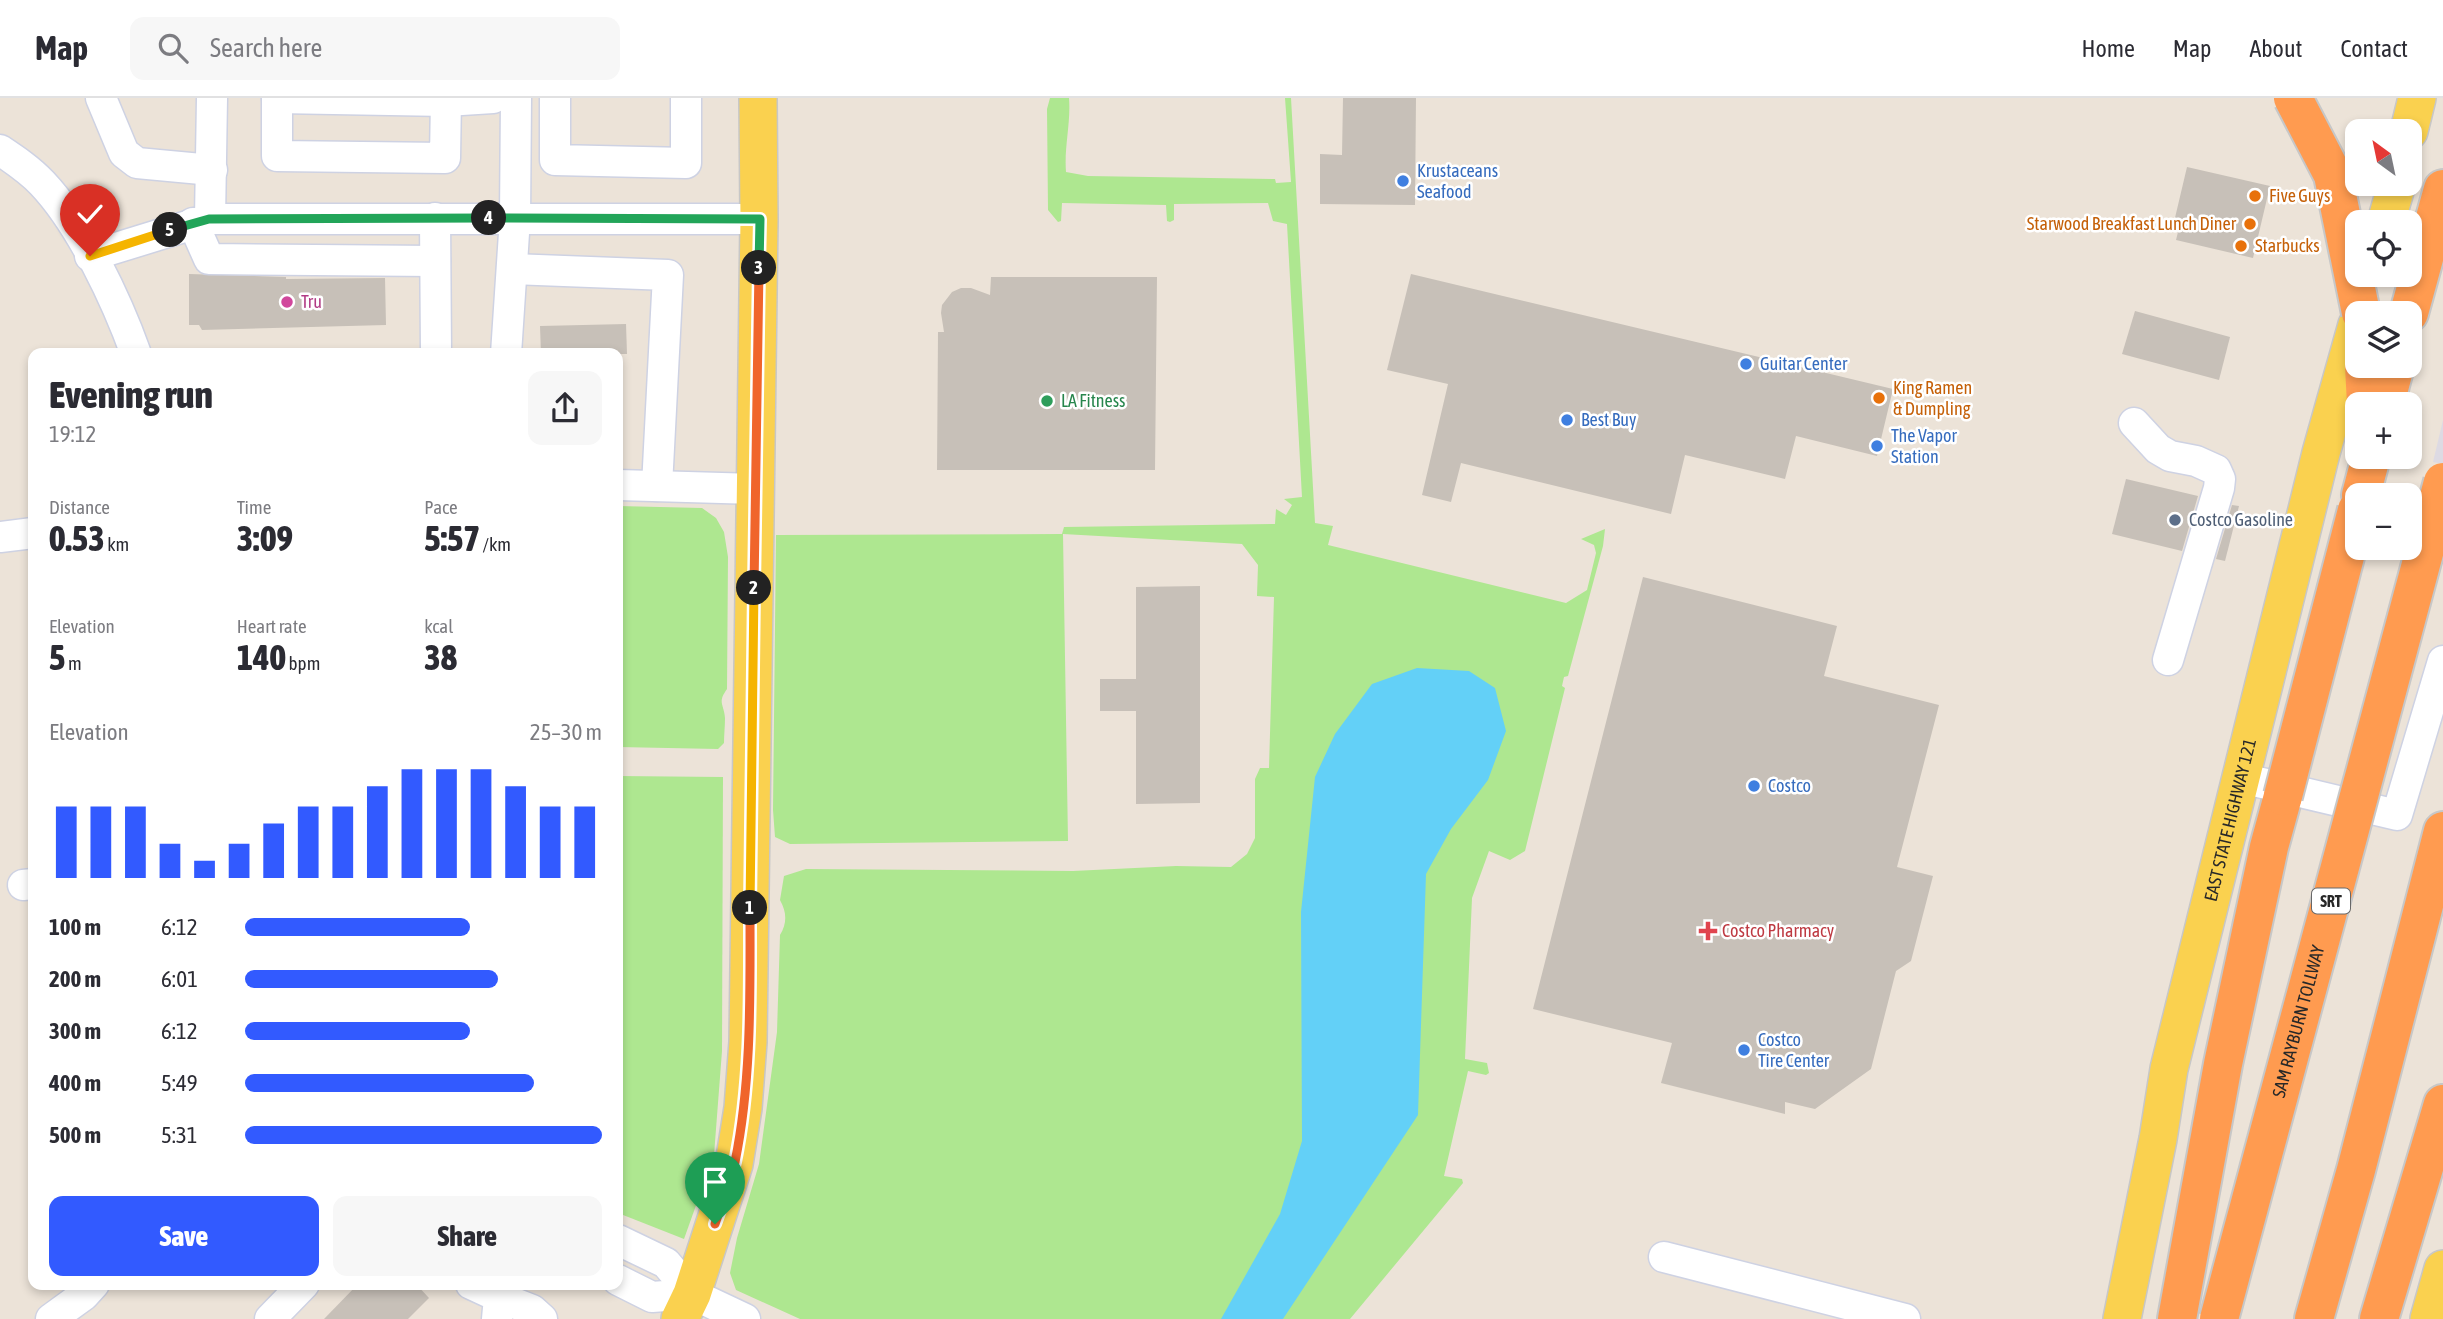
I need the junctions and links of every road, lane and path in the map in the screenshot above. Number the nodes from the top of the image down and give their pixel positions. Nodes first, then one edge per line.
1 (101, 98) edge
2 (212, 98) edge
3 (277, 98) edge
4 (493, 98) edge
5 (516, 98) edge
6 (555, 98) edge
7 (686, 98) edge
8 (758, 98) edge
9 (2293, 98) edge
10 (2417, 98) edge
11 (446, 99) edge
12 (2412, 119) edge
13 (0, 150) edge
14 (212, 170) junction
15 (2443, 189) edge
16 (435, 218) junction
17 (515, 218) junction
18 (760, 219) junction
19 (201, 221) junction
20 (90, 256) junction
21 (435, 261) junction
22 (512, 269) junction
23 (2359, 301) edge
24 (2412, 301) edge
25 (134, 348) edge
26 (436, 348) edge
27 (506, 348) edge
28 (2345, 369) edge
29 (2134, 423) dead end
30 (2443, 482) edge
31 (623, 485) edge
32 (657, 486) junction
33 (756, 489) junction
34 (28, 534) edge
35 (0, 537) edge
36 (2345, 556) edge
37 (2168, 660) dead end
38 (2443, 661) edge
39 (2241, 778) junction
40 (2443, 831) edge
41 (2443, 906) edge
42 (2443, 1104) edge
43 (2356, 1170) junction
44 (623, 1242) edge
45 (1664, 1257) dead end
46 (2443, 1269) edge
47 (623, 1282) edge
48 (89, 1290) edge
49 (298, 1290) edge
50 (478, 1290) edge
51 (686, 1307) edge
52 (498, 1308) edge
53 (51, 1319) edge
54 (270, 1319) edge
55 (542, 1319) edge
56 (745, 1319) edge
57 (1905, 1319) edge
58 (2122, 1319) edge
59 (2177, 1319) edge
60 (2219, 1319) edge
61 (2314, 1319) edge
62 (2379, 1319) edge
63 (2429, 1319) edge

1 - 14 street
2 - 14 street
3 - 11 street
3 - 11 street
4 - 11 street
5 - 17 street
6 - 7 street
8 - 18 main road
9 - 23 highway, bridge
10 - 12 main road
13 - 20 street
14 - 19 street
15 - 24 highway
16 - 17 street
16 - 19 street
16 - 21 street
17 - 18 street
17 - 22 street
18 - 33 main road
19 - 20 street
19 - 21 street
20 - 25 street
21 - 26 street
22 - 27 street
22 - 32 street
28 - 39 main road, EAST STATE HIGHWAY 121
29 - 37 street
30 - 60 highway, SAM RAYBURN TOLLWAY / SRT, bridge
31 - 32 street
32 - 33 street
33 - 51 main road
34 - 35 street
36 - 59 highway, bridge
38 - 39 street
39 - 58 main road, EAST STATE HIGHWAY 121
40 - 43 highway
41 - 43 highway
42 - 62 highway
43 - 61 highway
44 - 51 street
45 - 57 street
46 - 63 main road
47 - 51 street
48 - 53 street
49 - 54 street
50 - 52 street
51 - 56 street
52 - 55 street

